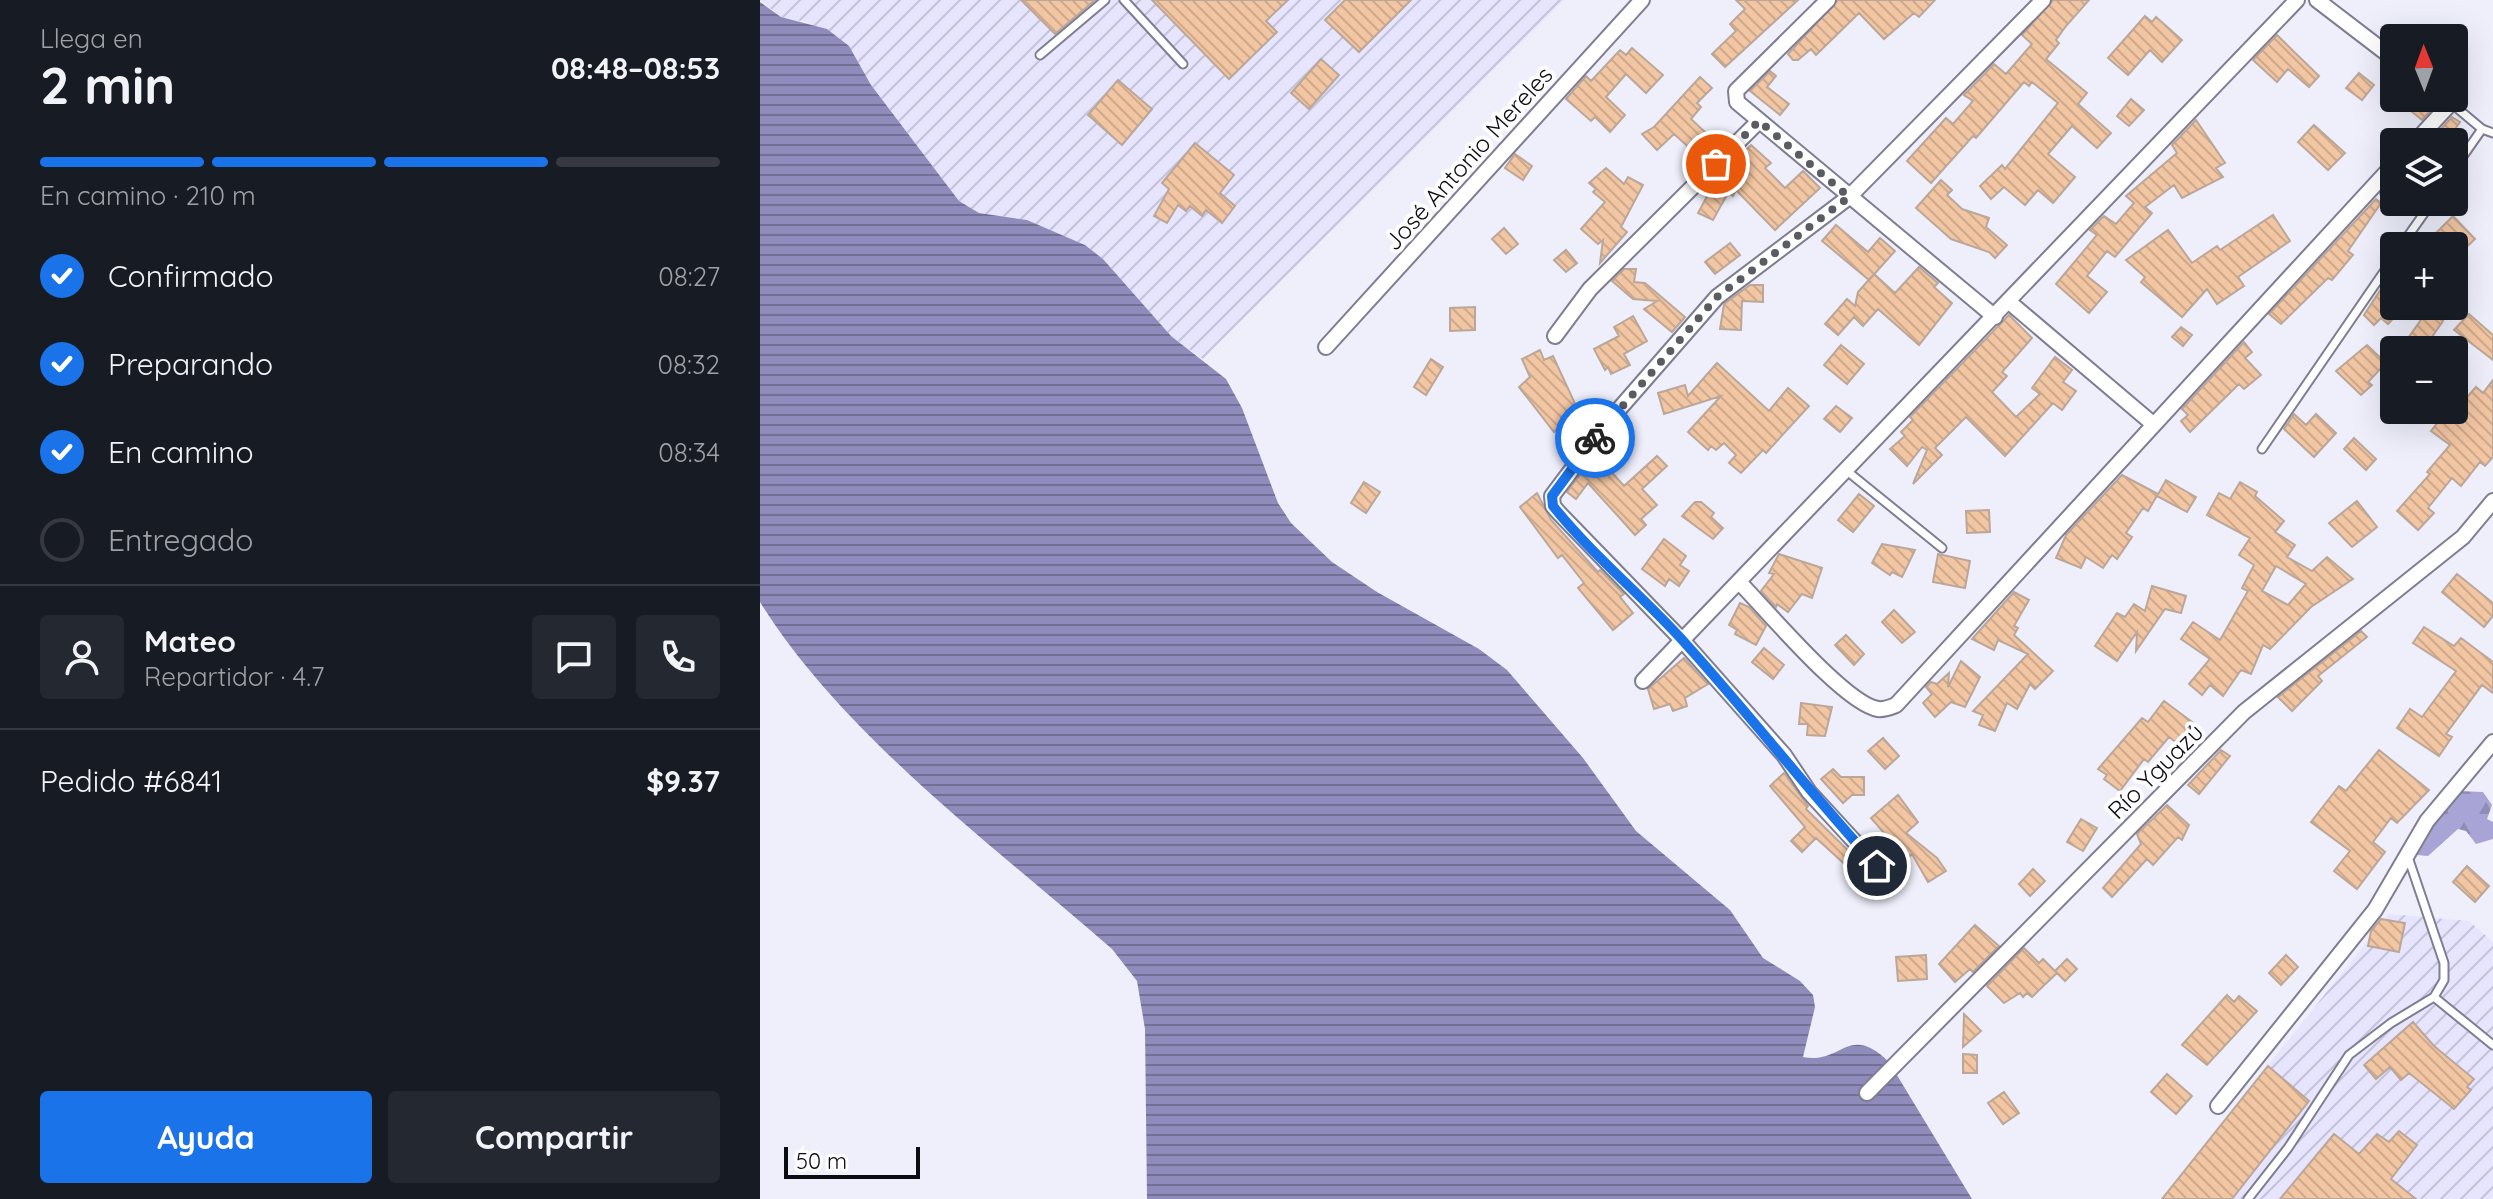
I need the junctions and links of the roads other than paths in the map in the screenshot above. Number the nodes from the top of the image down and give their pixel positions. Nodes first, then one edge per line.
1 (1105, 0) edge
2 (1124, 0) edge
3 (1642, 0) edge
4 (1828, 0) edge
5 (2043, 0) edge
6 (2297, 0) edge
7 (2317, 0) edge
8 (2380, 48) edge
9 (1040, 55) dead end
10 (1183, 64) dead end
11 (2439, 112) edge
12 (2462, 112) edge
13 (1759, 121) junction
14 (2426, 128) edge
15 (2482, 129) junction
16 (2493, 133) edge
17 (2468, 149) edge
18 (2380, 179) edge
19 (1849, 197) junction
20 (2380, 277) edge
21 (2008, 301) junction
22 (1995, 317) junction
23 (1555, 336) dead end
24 (1326, 347) dead end
25 (2153, 424) junction
26 (2262, 449) dead end
27 (1847, 471) junction
28 (2493, 501) edge
29 (1942, 548) dead end
30 (1739, 582) junction
31 (1682, 640) junction
32 (1643, 681) dead end
33 (2493, 742) edge
34 (2407, 855) junction
35 (1877, 866) dead end
36 (2434, 997) junction
37 (2493, 1045) edge
38 (1867, 1093) dead end
39 (2218, 1106) dead end
40 (2248, 1199) edge

1 - 9 lane
2 - 10 lane
3 - 24 street, José Antonio Mereles
4 - 13 street
5 - 19 street
6 - 21 street
7 - 8 street
11 - 14 street
12 - 15 lane
13 - 19 street
13 - 23 street
15 - 16 lane
15 - 17 lane
18 - 25 street
19 - 22 street
19 - 31 street
20 - 26 lane
21 - 22 street
21 - 25 street
22 - 27 street
25 - 30 street
27 - 29 lane
27 - 30 street
28 - 38 street, Río Yguazú
30 - 31 street
31 - 32 street
31 - 35 street
33 - 34 street
34 - 36 lane
34 - 39 street
36 - 37 lane
36 - 40 lane

